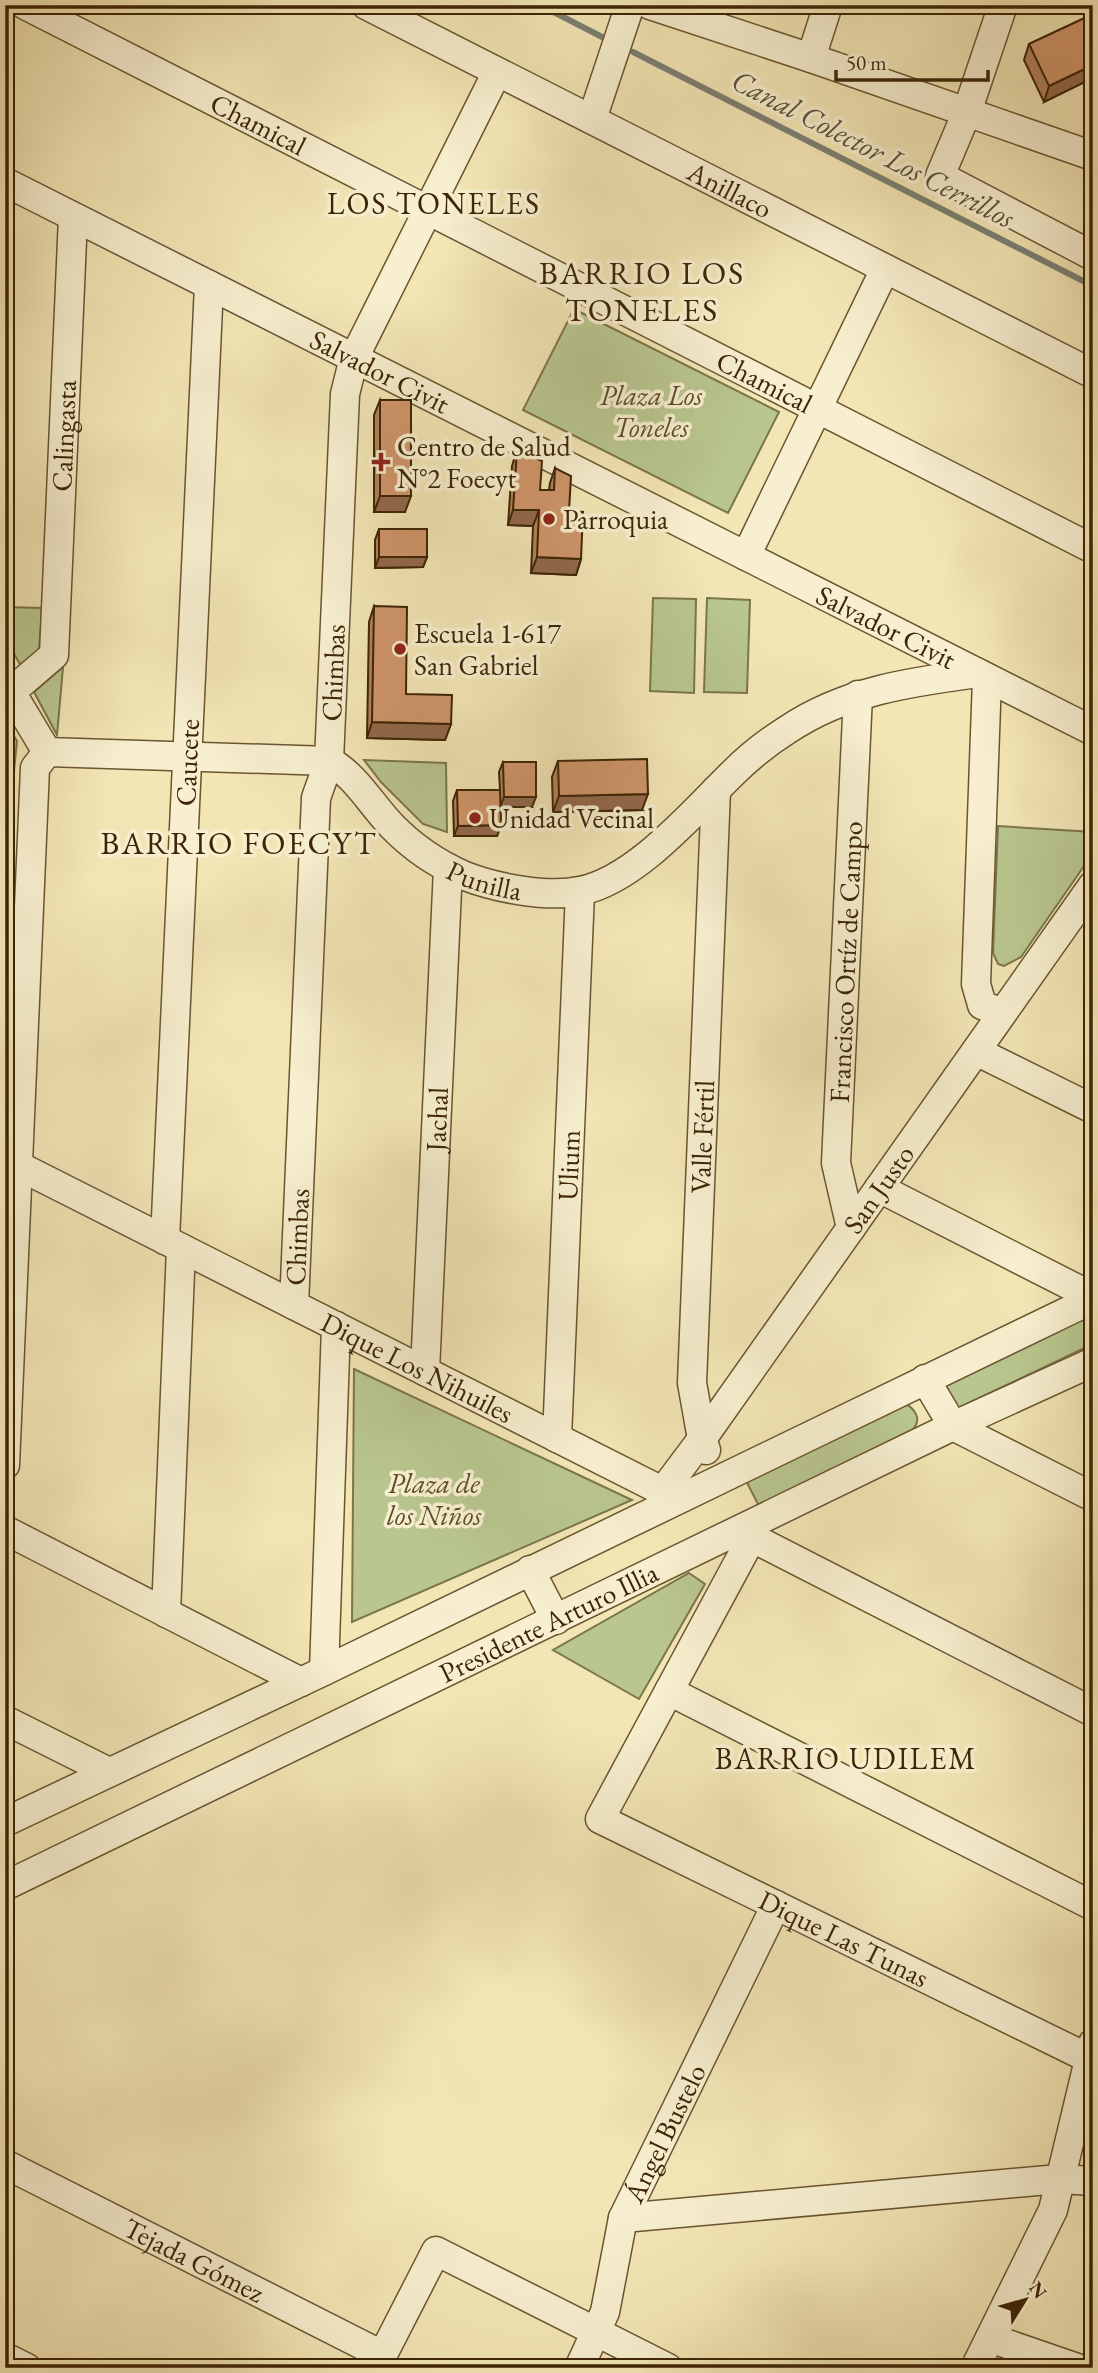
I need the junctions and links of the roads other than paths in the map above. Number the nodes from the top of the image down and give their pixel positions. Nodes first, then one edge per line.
1 (25, 5) edge
2 (366, 5) edge
3 (630, 5) edge
4 (650, 5) edge
5 (828, 5) edge
6 (1003, 5) edge
7 (811, 58) junction
8 (497, 72) junction
9 (967, 112) junction
10 (592, 119) junction
11 (1093, 156) edge
12 (5, 182) edge
13 (428, 209) junction
14 (74, 217) junction
15 (1093, 256) edge
16 (885, 268) junction
17 (209, 285) junction
18 (354, 358) junction
19 (1093, 374) edge
20 (818, 408) junction
21 (1093, 549) edge
22 (746, 556) junction
23 (983, 676) junction
24 (7, 690) edge
25 (858, 695) junction
26 (1093, 731) edge
27 (47, 752) junction
28 (186, 758) junction
29 (329, 761) junction
30 (716, 790) junction
31 (449, 868) junction
32 (1093, 885) edge
33 (580, 891) junction
34 (1083, 917) edge
35 (1002, 1013) junction
36 (976, 1051) junction
37 (1093, 1109) edge
38 (11, 1162) edge
39 (879, 1188) junction
40 (851, 1228) junction
41 (173, 1244) junction
42 (1093, 1298) edge
43 (294, 1305) junction
44 (336, 1326) junction
45 (1093, 1362) edge
46 (425, 1371) junction
47 (925, 1380) junction
48 (953, 1426) junction
49 (557, 1438) junction
50 (702, 1439) junction
51 (5, 1465) edge
52 (719, 1480) junction
53 (671, 1495) junction
54 (1093, 1497) edge
55 (5, 1530) edge
56 (746, 1534) junction
57 (530, 1570) junction
58 (166, 1613) junction
59 (556, 1620) junction
60 (312, 1677) junction
61 (669, 1691) junction
62 (1093, 1712) edge
63 (5, 1720) edge
64 (109, 1772) junction
65 (5, 1822) edge
66 (5, 1886) edge
67 (776, 1905) junction
68 (1093, 1906) edge
69 (1090, 2050) edge
70 (5, 2164) edge
71 (1059, 2179) junction
72 (1093, 2181) edge
73 (623, 2218) junction
74 (596, 2331) junction
75 (990, 2338) junction
76 (5, 2357) edge
77 (379, 2361) edge
78 (27, 2368) edge
79 (579, 2368) edge
80 (668, 2368) edge
81 (975, 2368) edge
82 (1077, 2368) edge

1 - 13 street, Chamical
2 - 8 street, Anillaco
3 - 10 street
4 - 7 street
5 - 7 street
6 - 9 street
7 - 9 street
8 - 10 street, Anillaco
8 - 13 street, Chimbas
9 - 11 street
9 - 15 street
10 - 16 street, Anillaco
12 - 14 street, Salvador Civit
13 - 18 street, Chimbas
13 - 20 street, Chamical
14 - 17 street, Salvador Civit
14 - 24 street, Calingasta
16 - 19 street, Anillaco
16 - 20 street
17 - 18 street, Salvador Civit
17 - 28 street, Caucete
18 - 22 street, Salvador Civit
18 - 29 street, Chimbas
20 - 21 street, Chamical
20 - 22 street
22 - 23 street, Salvador Civit
23 - 25 street, Punilla
23 - 26 street, Salvador Civit
23 - 35 street
24 - 27 street
25 - 30 street, Punilla
25 - 40 street, Francisco Ortíz de Campo
27 - 28 street
27 - 38 street
28 - 29 street
28 - 41 street, Caucete
29 - 31 street, Punilla
29 - 43 street, Chimbas
30 - 33 street, Punilla
30 - 50 street, Valle Fértil
31 - 33 street, Punilla
31 - 46 street, Jachal
32 - 34 street, San Justo
33 - 49 street, Ulium
34 - 35 street, San Justo
35 - 36 street, San Justo
36 - 37 street
36 - 39 street, San Justo
38 - 41 street, Dique Los Nihuiles
38 - 51 street
39 - 40 street, San Justo
39 - 42 street
40 - 50 street, San Justo
41 - 43 street, Dique Los Nihuiles
41 - 58 street, Caucete
42 - 47 street, Presidente Arturo Illia
43 - 44 street, Dique Los Nihuiles
44 - 46 street, Dique Los Nihuiles
44 - 60 street
45 - 48 street, Presidente Arturo Illia
46 - 49 street, Dique Los Nihuiles
47 - 48 street
47 - 52 street, Presidente Arturo Illia
48 - 54 street
48 - 56 street, Presidente Arturo Illia
49 - 53 street, Dique Los Nihuiles
50 - 52 street, Valle Fértil
50 - 53 street, San Justo
52 - 53 street, Presidente Arturo Illia
53 - 57 street, Presidente Arturo Illia
55 - 58 street
56 - 59 street, Presidente Arturo Illia
56 - 61 street
56 - 62 street
57 - 59 street
57 - 60 street, Presidente Arturo Illia
58 - 60 street
59 - 66 street, Presidente Arturo Illia
60 - 64 street, Presidente Arturo Illia
61 - 67 street, Dique Las Tunas
61 - 68 street
63 - 64 street
64 - 65 street, Presidente Arturo Illia
67 - 69 street, Dique Las Tunas
67 - 73 street, Ángel Bustelo
69 - 71 street
70 - 77 street, Tejada Gómez
71 - 72 street
71 - 73 street
71 - 75 street
73 - 74 street, Ángel Bustelo
74 - 77 street
74 - 79 street, Ángel Bustelo
74 - 80 street
75 - 81 street
75 - 82 street
76 - 78 street

